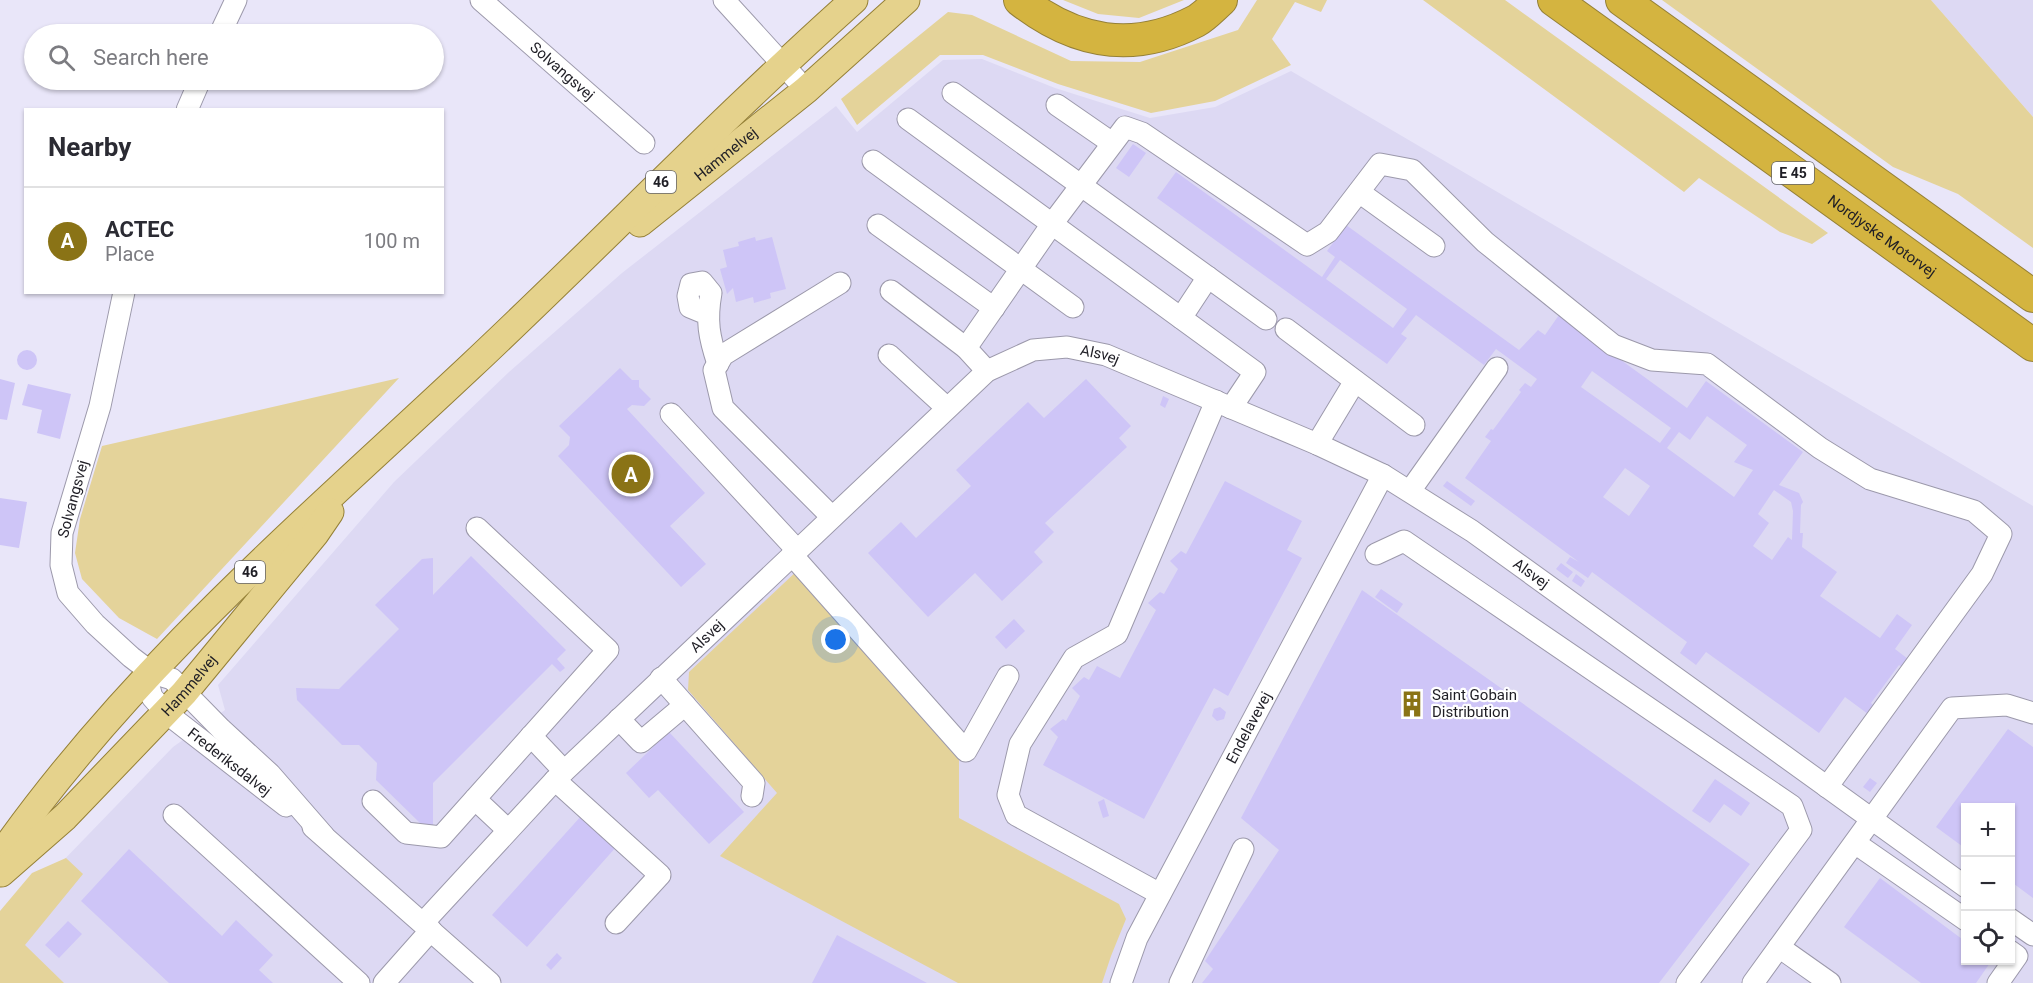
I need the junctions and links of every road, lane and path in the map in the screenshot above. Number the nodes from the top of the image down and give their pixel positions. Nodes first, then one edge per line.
1 (236, 0) edge
2 (481, 0) edge
3 (724, 0) edge
4 (854, 0) edge
5 (906, 0) edge
6 (1221, 0) edge
7 (1554, 0) edge
8 (1623, 0) edge
9 (1026, 3) edge
10 (225, 24) edge
11 (784, 65) junction
12 (196, 90) edge
13 (806, 90) junction
14 (954, 93) dead end
15 (1057, 105) dead end
16 (188, 108) edge
17 (908, 119) dead end
18 (644, 143) dead end
19 (1112, 143) junction
20 (873, 161) dead end
21 (1080, 185) junction
22 (1359, 192) junction
23 (1052, 224) junction
24 (878, 225) dead end
25 (1434, 246) dead end
26 (1021, 269) junction
27 (1208, 277) junction
28 (840, 283) dead end
29 (891, 291) dead end
30 (124, 294) edge
31 (2033, 296) edge
32 (540, 302) junction
33 (1072, 307) dead end
34 (994, 308) junction
35 (707, 314) dead end
36 (1181, 318) junction
37 (1266, 319) dead end
38 (1286, 329) dead end
39 (2033, 345) edge
40 (966, 348) junction
41 (889, 355) dead end
42 (718, 364) junction
43 (1497, 368) dead end
44 (987, 371) junction
45 (1355, 381) junction
46 (1223, 404) junction
47 (947, 408) junction
48 (671, 414) dead end
49 (1414, 425) dead end
50 (1317, 444) junction
51 (1383, 475) junction
52 (354, 476) junction
53 (1410, 491) junction
54 (832, 518) junction
55 (477, 528) dead end
56 (795, 552) junction
57 (1376, 554) dead end
58 (1008, 676) dead end
59 (661, 678) junction
60 (162, 689) junction
61 (685, 705) junction
62 (2033, 713) edge
63 (619, 718) junction
64 (531, 736) junction
65 (560, 775) junction
66 (1827, 787) junction
67 (752, 796) dead end
68 (475, 799) junction
69 (373, 801) dead end
70 (174, 815) dead end
71 (1872, 820) junction
72 (508, 830) junction
73 (1855, 843) junction
74 (1243, 849) dead end
75 (13, 854) edge
76 (0, 874) edge
77 (1961, 884) edge
78 (1160, 894) junction
79 (1961, 917) edge
80 (2015, 922) edge
81 (616, 923) dead end
82 (427, 926) junction
83 (2033, 935) edge
84 (1779, 947) junction
85 (2011, 965) edge
86 (359, 983) edge
87 (384, 983) edge
88 (490, 983) edge
89 (1121, 983) edge
90 (1180, 983) edge
91 (1687, 983) edge
92 (1753, 983) edge
93 (1830, 983) edge
94 (1998, 983) edge

1 - 10 street
2 - 18 street, Solvangsvej
3 - 11 street
4 - 11 main road, Hammelvej / 46
5 - 13 main road, Hammelvej / 46
6 - 9 highway
7 - 39 highway, Nordjyske Motorvej / E 45
8 - 31 highway, E 45
11 - 13 street
11 - 32 main road, Hammelvej / 46
12 - 16 street
13 - 32 main road, Hammelvej / 46
14 - 21 street
15 - 19 street
17 - 23 street
19 - 21 street
19 - 22 street
20 - 26 street
21 - 23 street
21 - 27 street
22 - 25 street
22 - 66 street
23 - 26 street
23 - 36 street
24 - 34 street
26 - 33 street
26 - 34 street
27 - 36 street
27 - 37 street
28 - 42 street
29 - 40 street
30 - 60 street, Solvangsvej
32 - 52 main road, Hammelvej / 46
34 - 40 street
35 - 42 street
36 - 46 street
38 - 45 street
40 - 44 street
41 - 47 street
42 - 54 street
43 - 53 street
44 - 46 street, Alsvej
44 - 47 street, Alsvej
45 - 49 street
45 - 50 street
46 - 50 street, Alsvej
46 - 78 street
47 - 54 street, Alsvej
48 - 56 street
50 - 51 street, Alsvej
51 - 53 street, Alsvej
51 - 78 street, Endelavevej
52 - 60 main road, Hammelvej / 46
52 - 60 main road, Hammelvej / 46
53 - 66 street, Alsvej
54 - 56 street, Alsvej
55 - 64 street
56 - 58 street
56 - 59 street, Alsvej
57 - 91 street
59 - 61 street
59 - 63 street, Alsvej
60 - 75 main road, Hammelvej / 46
60 - 75 main road, Hammelvej / 46
60 - 82 street, Frederiksdalvej
61 - 63 street
61 - 67 street
62 - 71 street
63 - 65 street, Alsvej
64 - 65 street
64 - 68 street
65 - 72 street, Alsvej
65 - 81 street
66 - 71 street, Alsvej
68 - 69 street
68 - 72 street
70 - 86 street
71 - 73 street
71 - 77 street, Alsvej
72 - 82 street, Alsvej
73 - 79 street
73 - 84 street
74 - 90 street
75 - 76 main road, Hammelvej / 46
78 - 89 street, Endelavevej
80 - 83 street
82 - 87 street, Alsvej
82 - 88 street, Frederiksdalvej
84 - 92 street
84 - 93 street
85 - 94 street

